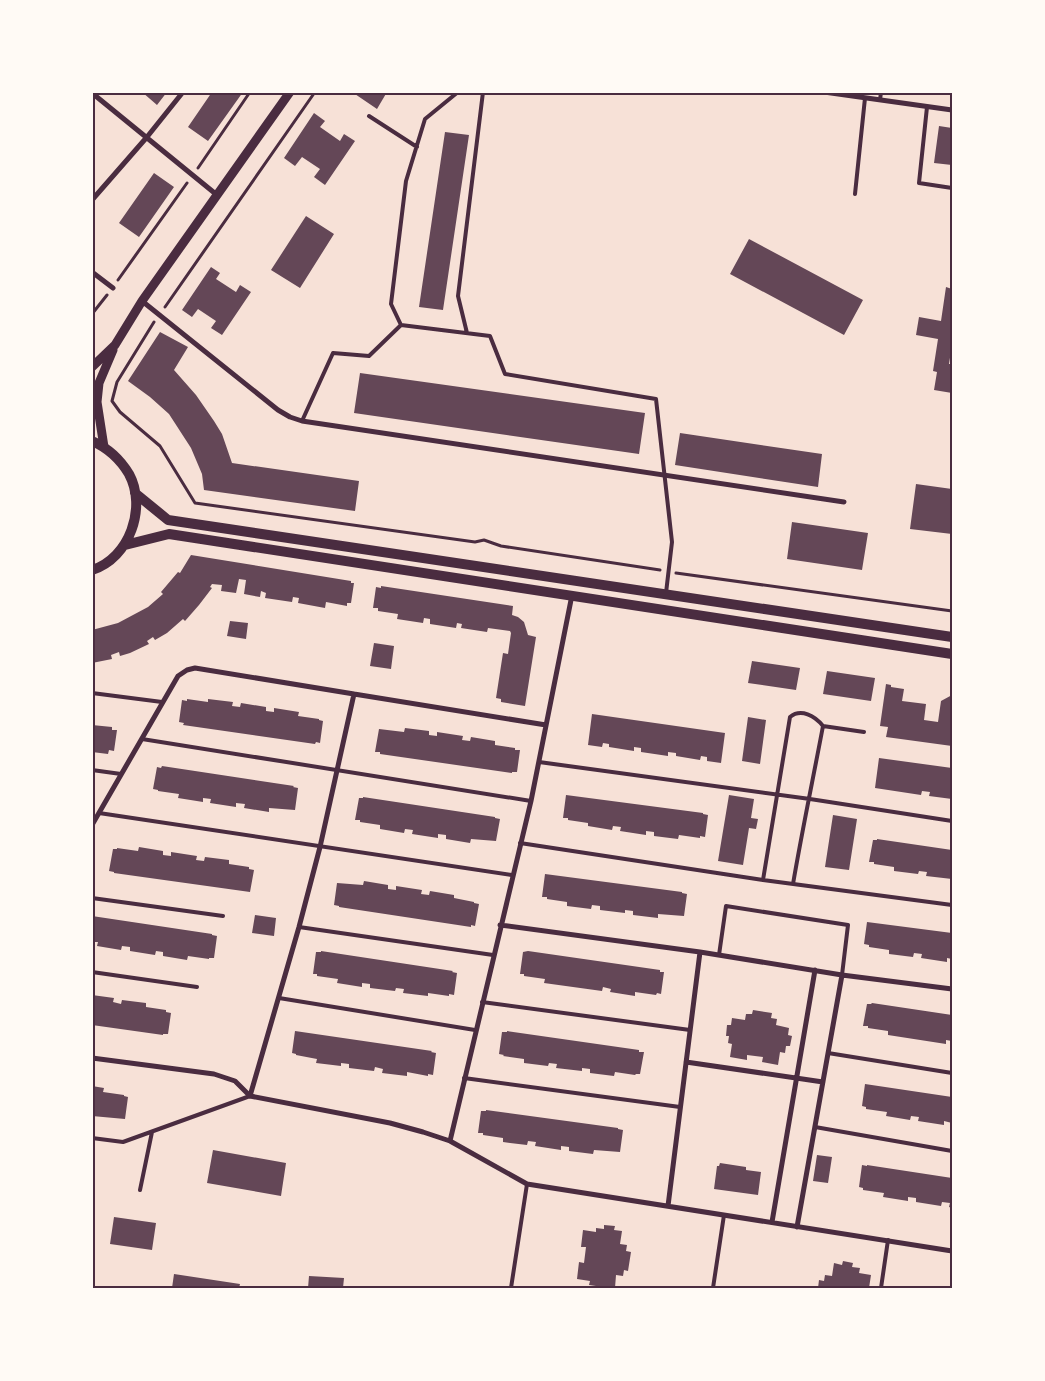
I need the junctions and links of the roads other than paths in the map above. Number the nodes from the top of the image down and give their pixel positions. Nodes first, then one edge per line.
1 (183, 92) edge
2 (290, 92) edge
3 (458, 92) edge
4 (483, 92) edge
5 (824, 92) edge
6 (881, 92) edge
7 (92, 93) edge
8 (865, 98) junction
9 (880, 100) junction
10 (927, 107) junction
11 (952, 110) edge
12 (369, 116) dead end
13 (147, 137) junction
14 (417, 147) junction
15 (952, 188) edge
16 (855, 194) dead end
17 (218, 195) junction
18 (92, 200) edge
19 (92, 272) edge
20 (113, 288) road end
21 (142, 301) junction
22 (401, 325) junction
23 (467, 333) junction
24 (115, 345) junction
25 (92, 367) edge
26 (302, 422) junction
27 (92, 441) edge
28 (104, 447) junction
29 (664, 476) junction
30 (135, 493) junction
31 (844, 502) dead end
32 (125, 545) junction
33 (92, 570) edge
34 (573, 594) junction
35 (665, 595) junction
36 (952, 637) edge
37 (952, 654) edge
38 (92, 693) edge
39 (354, 694) junction
40 (162, 702) junction
41 (546, 725) junction
42 (822, 726) junction
43 (864, 732) dead end
44 (142, 739) junction
45 (539, 762) junction
46 (338, 769) junction
47 (92, 770) edge
48 (122, 774) junction
49 (776, 796) junction
50 (810, 799) junction
51 (530, 801) junction
52 (99, 813) junction
53 (952, 821) edge
54 (92, 825) edge
55 (520, 843) junction
56 (320, 847) junction
57 (512, 874) junction
58 (763, 880) junction
59 (794, 884) junction
60 (92, 898) edge
61 (952, 905) edge
62 (223, 916) dead end
63 (500, 924) junction
64 (299, 927) junction
65 (700, 952) junction
66 (493, 955) junction
67 (719, 955) junction
68 (815, 970) junction
69 (92, 972) edge
70 (842, 974) junction
71 (197, 987) dead end
72 (952, 990) edge
73 (279, 998) junction
74 (482, 1002) junction
75 (475, 1030) junction
76 (690, 1030) junction
77 (828, 1053) junction
78 (92, 1058) edge
79 (686, 1062) junction
80 (952, 1072) edge
81 (464, 1078) junction
82 (796, 1078) junction
83 (823, 1082) junction
84 (250, 1096) junction
85 (680, 1107) junction
86 (814, 1127) junction
87 (152, 1132) junction
88 (92, 1138) edge
89 (450, 1141) junction
90 (952, 1150) edge
91 (527, 1184) junction
92 (140, 1190) dead end
93 (668, 1206) junction
94 (724, 1215) junction
95 (772, 1222) junction
96 (796, 1227) junction
97 (888, 1240) junction
98 (952, 1250) edge
99 (511, 1288) edge
100 (713, 1288) edge
101 (881, 1288) edge

1 - 13 street
2 - 17 street
3 - 14 lane
4 - 23 lane
5 - 8 street
6 - 9 lane
7 - 13 street
8 - 9 street
8 - 16 lane
9 - 10 street
10 - 11 street
10 - 15 lane
12 - 14 lane
13 - 17 street
13 - 18 street
14 - 22 lane
17 - 21 street
19 - 20 street
21 - 24 street
21 - 26 street
22 - 23 lane
22 - 26 lane
23 - 29 lane
24 - 25 street
24 - 28 street
26 - 29 street
27 - 28 main road
28 - 30 main road
29 - 31 street
29 - 35 lane
30 - 32 main road
30 - 35 main road
32 - 33 main road
32 - 34 main road
34 - 37 main road
34 - 41 street
35 - 36 main road
38 - 40 lane
39 - 40 street
39 - 41 street
39 - 46 street
40 - 44 street
41 - 45 street
42 - 43 lane
42 - 49 lane
42 - 50 lane
44 - 46 lane
44 - 48 street
45 - 49 lane
45 - 51 street
46 - 51 lane
46 - 56 street
47 - 48 lane
48 - 52 street
49 - 50 lane
49 - 58 lane
50 - 53 lane
50 - 59 lane
51 - 55 street
52 - 54 street
52 - 56 lane
55 - 57 street
55 - 58 lane
56 - 57 lane
56 - 64 street
57 - 63 street
58 - 59 lane
59 - 61 lane
60 - 62 lane
63 - 65 street
63 - 66 street
64 - 66 lane
64 - 73 street
65 - 67 street
65 - 76 street
66 - 74 street
67 - 68 street
67 - 70 lane
68 - 70 street
68 - 82 street
69 - 71 lane
70 - 72 street
70 - 77 street
73 - 75 lane
73 - 84 street
74 - 75 street
74 - 76 lane
75 - 81 street
76 - 79 street
77 - 80 lane
77 - 83 street
78 - 84 street
79 - 82 street
79 - 85 street
81 - 85 lane
81 - 89 street
82 - 83 street
82 - 95 street
83 - 86 street
84 - 87 lane
84 - 89 street
85 - 93 street
86 - 90 lane
86 - 96 street
87 - 88 lane
87 - 92 lane
89 - 91 street
91 - 93 street
91 - 99 lane
93 - 94 street
94 - 95 street
94 - 100 lane
95 - 96 street
96 - 97 street
97 - 98 street
97 - 101 lane

